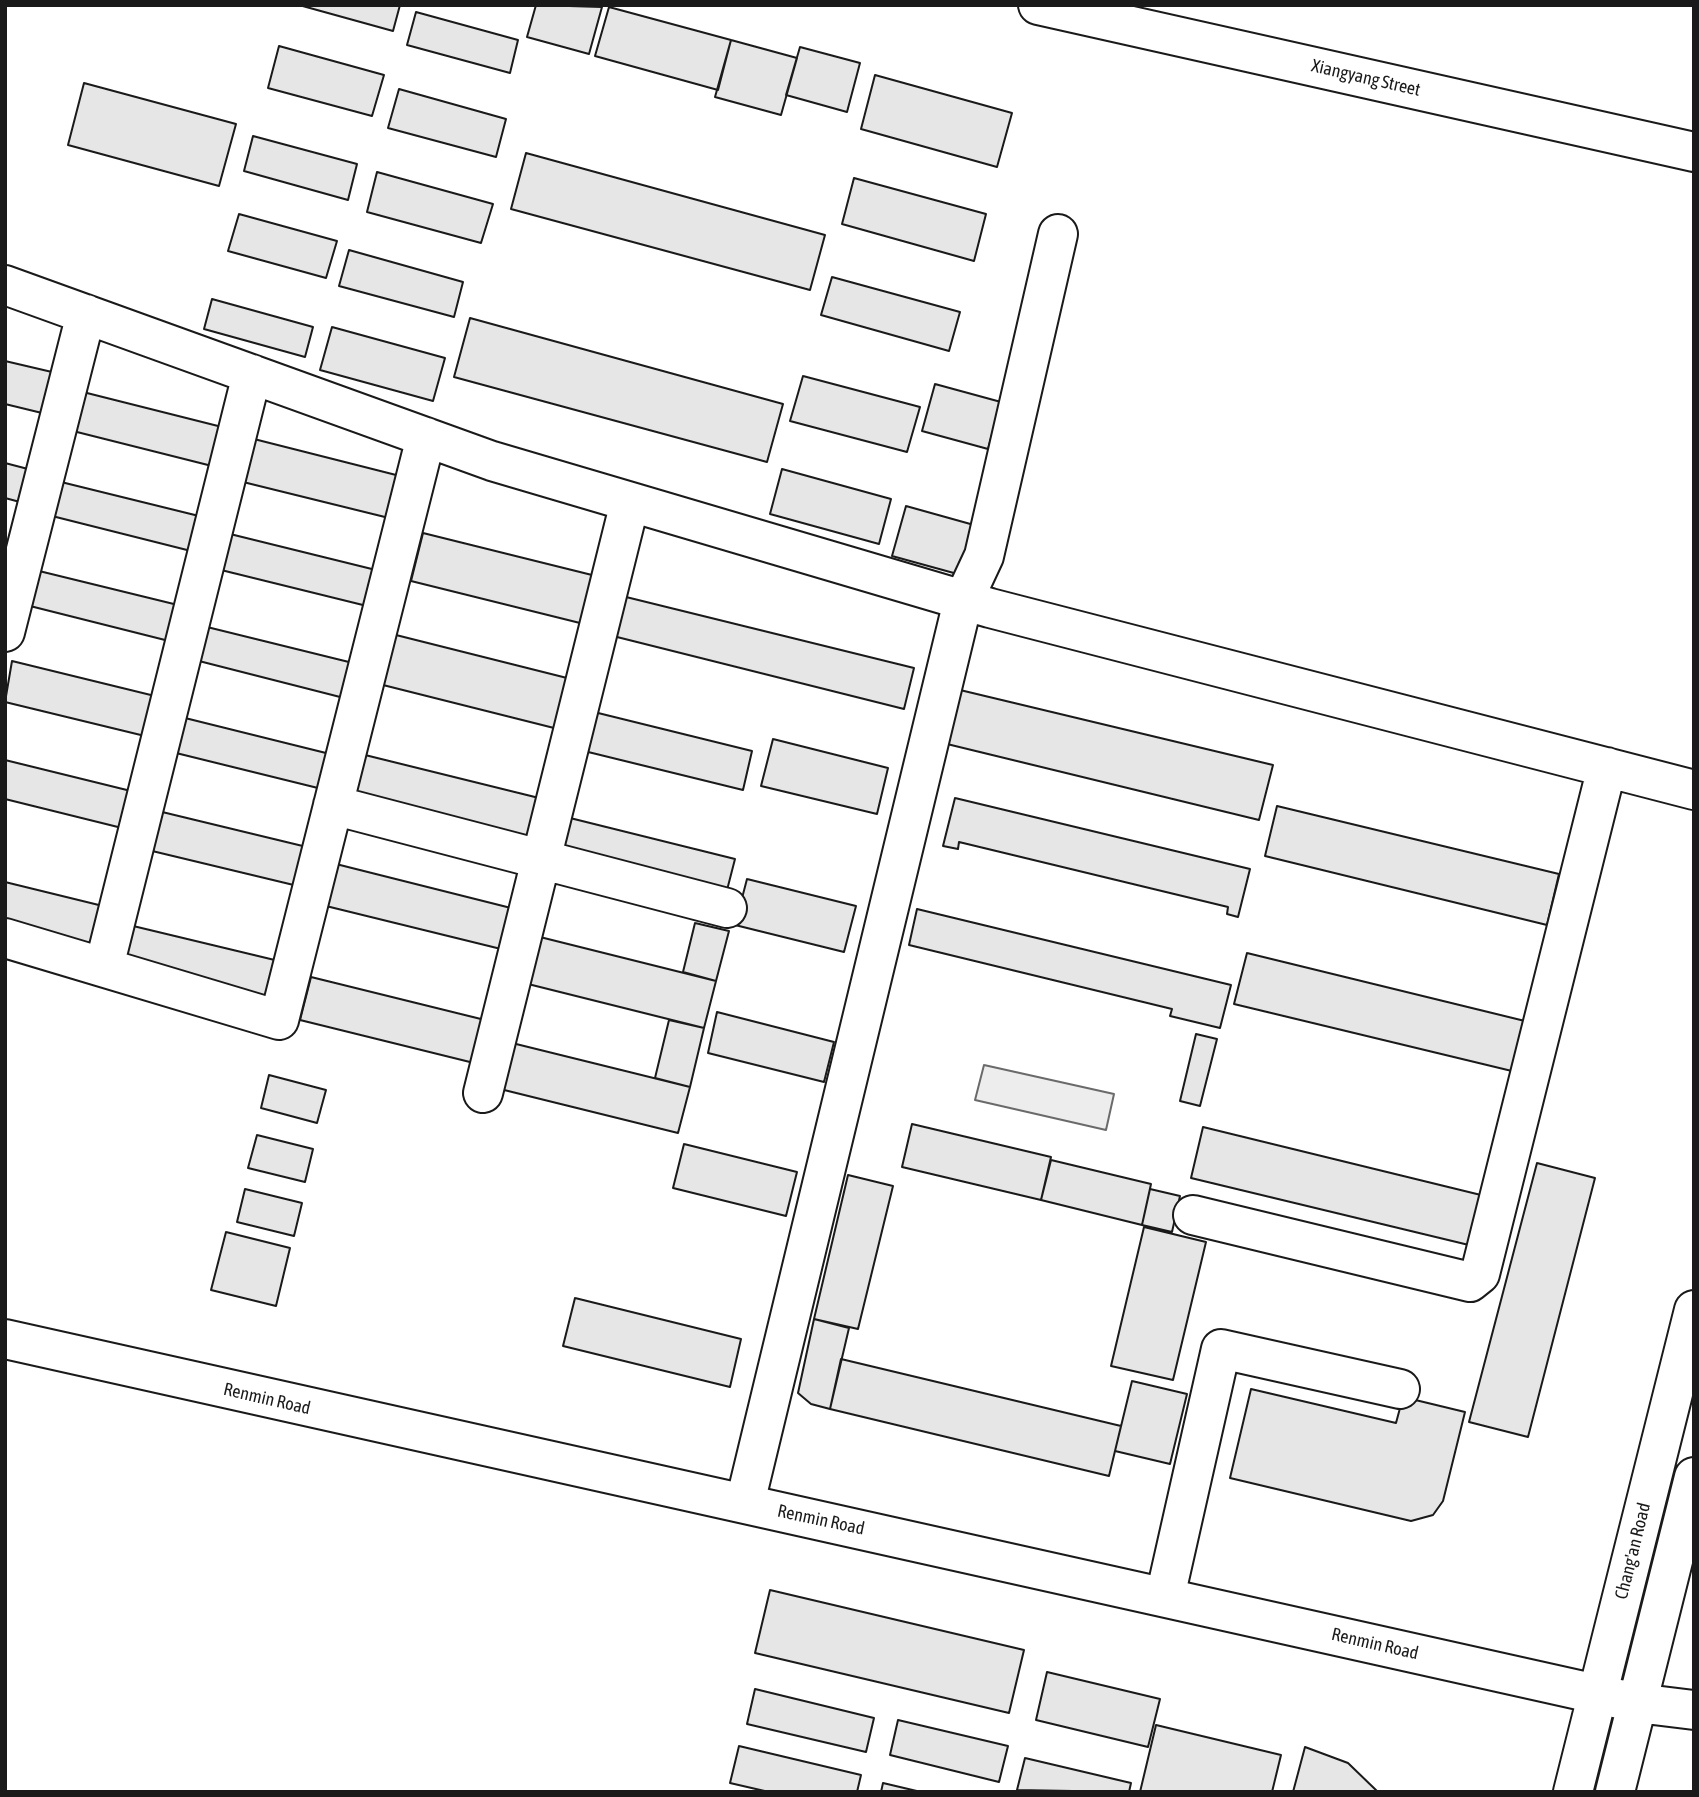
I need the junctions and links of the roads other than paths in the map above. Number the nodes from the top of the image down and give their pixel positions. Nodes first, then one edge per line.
1 (1038, 5) edge
2 (1694, 152) edge
3 (1058, 234) dead end
4 (5, 285) edge
5 (86, 314) junction
6 (252, 374) junction
7 (426, 437) junction
8 (630, 502) junction
9 (963, 601) junction
10 (5, 632) edge
11 (1607, 767) junction
12 (1694, 790) edge
13 (333, 805) junction
14 (541, 859) junction
15 (727, 908) dead end
16 (5, 938) edge
17 (104, 967) junction
18 (483, 1093) dead end
19 (1193, 1214) dead end
20 (1694, 1310) edge
21 (5, 1339) edge
22 (1400, 1389) dead end
23 (1694, 1476) edge
24 (745, 1503) junction
25 (1165, 1597) junction
26 (1598, 1693) junction
27 (1637, 1703) junction
28 (1694, 1710) edge
29 (1694, 1722) edge
30 (1573, 1792) edge
31 (1615, 1792) edge

1 - 2 street, Xiangyang Street
3 - 9 street
4 - 5 street
5 - 6 street
5 - 10 street
6 - 7 street
6 - 17 street
7 - 8 street
7 - 13 street
8 - 9 street
8 - 14 street
9 - 11 street
9 - 24 street
11 - 12 street
11 - 19 street
13 - 14 street
13 - 17 street
14 - 15 street
14 - 18 street
16 - 17 street
20 - 26 street, Chang'an Road
21 - 24 street, Renmin Road
22 - 25 street
23 - 27 street
24 - 25 street, Renmin Road
25 - 26 street, Renmin Road
26 - 27 street, Renmin Road
26 - 30 street, Chang'an Road
27 - 28 street, Renmin Road
27 - 29 street, Renmin Road
27 - 31 street

